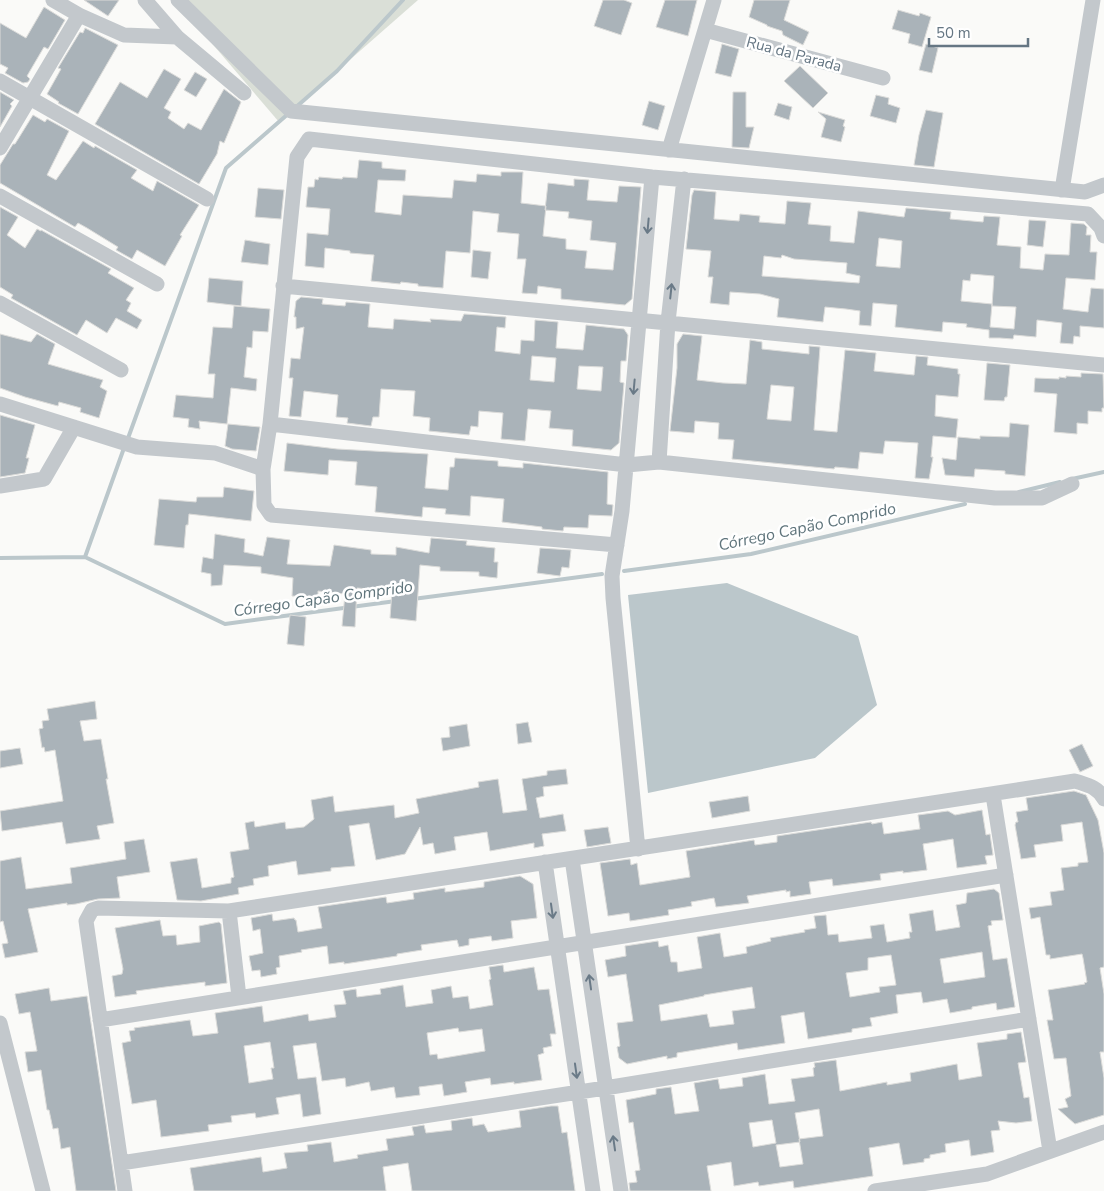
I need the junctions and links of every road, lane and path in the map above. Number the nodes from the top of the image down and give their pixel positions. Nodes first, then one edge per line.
1 (53, 0) edge
2 (144, 0) edge
3 (178, 0) edge
4 (714, 0) edge
5 (1093, 0) edge
6 (78, 15) junction
7 (705, 30) junction
8 (177, 37) junction
9 (883, 78) dead end
10 (0, 82) edge
11 (244, 93) dead end
12 (29, 98) junction
13 (0, 148) edge
14 (669, 150) junction
15 (652, 177) junction
16 (684, 179) junction
17 (1104, 185) edge
18 (1062, 190) junction
19 (0, 196) edge
20 (207, 198) dead end
21 (1104, 236) edge
22 (157, 284) dead end
23 (283, 286) junction
24 (0, 303) edge
25 (640, 319) junction
26 (668, 322) junction
27 (1104, 365) edge
28 (121, 370) dead end
29 (0, 404) edge
30 (270, 424) junction
31 (74, 427) junction
32 (659, 462) junction
33 (627, 465) junction
34 (263, 469) junction
35 (1072, 484) dead end
36 (0, 486) edge
37 (617, 545) junction
38 (992, 795) junction
39 (1104, 799) edge
40 (638, 849) junction
41 (572, 859) junction
42 (545, 862) junction
43 (1006, 875) junction
44 (229, 911) junction
45 (584, 942) junction
46 (557, 946) junction
47 (239, 997) junction
48 (1029, 1019) junction
49 (100, 1020) junction
50 (0, 1023) edge
51 (5, 1062) edge
52 (606, 1088) junction
53 (579, 1092) junction
54 (1104, 1132) edge
55 (1050, 1151) junction
56 (121, 1163) junction
57 (900, 1189) edge
58 (43, 1191) edge
59 (125, 1191) edge
60 (593, 1191) edge
61 (621, 1191) edge
62 (875, 1191) edge

1 - 6 street
2 - 8 street
3 - 14 street
4 - 7 street
5 - 18 street
6 - 8 street
6 - 12 street
7 - 9 street, Rua da Parada
7 - 14 street
8 - 11 street
10 - 12 street
12 - 13 street
12 - 20 street
14 - 18 street
15 - 16 street
15 - 23 street
15 -> 25 street
16 - 21 street
26 -> 16 street
17 - 18 street
19 - 22 street
23 - 25 street
23 - 30 street
24 - 28 street
25 - 26 street
25 -> 33 street
26 - 27 street
26 - 32 street
29 - 31 street
30 - 33 street
30 - 34 street
31 - 34 street
31 - 36 street
32 - 33 street
32 - 35 street
33 - 37 street
34 - 37 street
37 - 40 street
38 - 39 street
38 - 40 street
38 - 43 street
40 - 41 street
41 - 42 street
41 - 45 street
42 - 44 street
42 -> 46 street
43 - 45 street
43 - 48 street
44 - 47 street
44 - 49 street
45 - 46 street
52 -> 45 street
46 - 47 street
46 -> 53 street
47 - 49 street
48 - 52 street
48 - 55 street
49 - 56 street
50 - 51 street
51 - 58 street
52 - 53 street
61 -> 52 street
53 - 56 street
53 - 60 street
54 - 55 street
55 - 57 street
56 - 59 street
57 - 62 street

